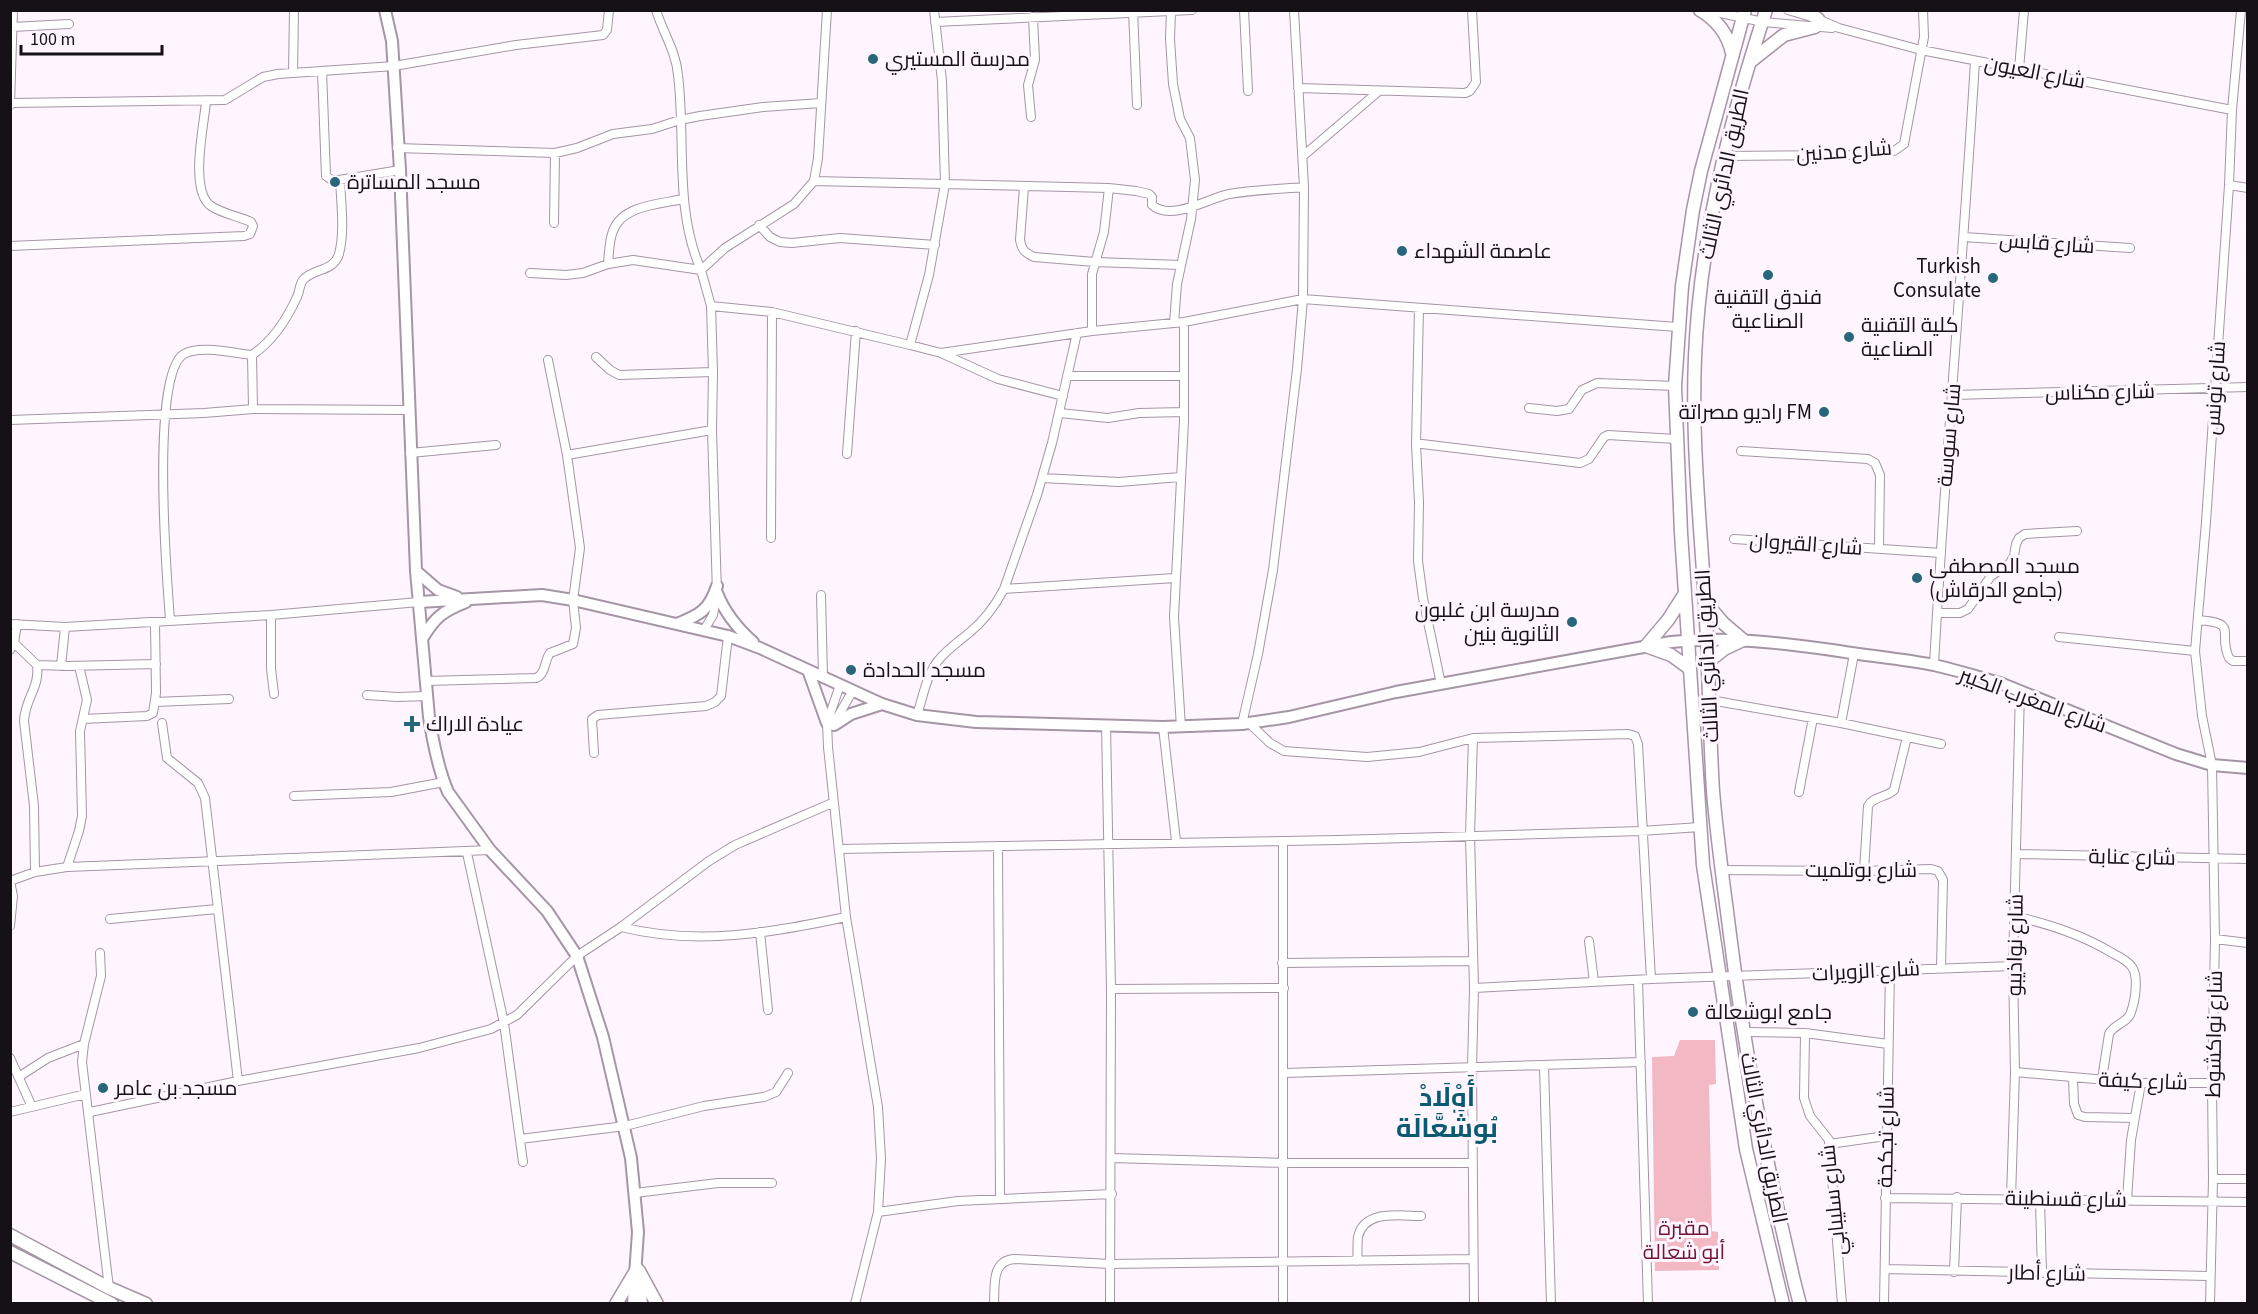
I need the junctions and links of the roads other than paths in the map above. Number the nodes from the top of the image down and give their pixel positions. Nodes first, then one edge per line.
1 (13, 10) edge
2 (294, 10) edge
3 (385, 10) edge
4 (609, 10) edge
5 (656, 10) edge
6 (827, 10) edge
7 (934, 10) edge
8 (1192, 10) edge
9 (1244, 10) edge
10 (1294, 10) edge
11 (1472, 10) edge
12 (1700, 10) edge
13 (1706, 10) edge
14 (1788, 10) edge
15 (1804, 10) edge
16 (1923, 10) edge
17 (2024, 10) edge
18 (2241, 10) edge
19 (1171, 11) edge
20 (1133, 12) edge
21 (1744, 14) edge
22 (1765, 16) edge
23 (1034, 17) junction
24 (935, 22) junction
25 (1817, 23) junction
26 (69, 24) dead end
27 (12, 27) junction
28 (1921, 50) junction
29 (1732, 57) junction
30 (1975, 61) junction
31 (1748, 64) junction
32 (394, 66) junction
33 (2019, 69) junction
34 (322, 71) junction
35 (293, 73) junction
36 (1298, 88) junction
37 (1248, 91) dead end
38 (1379, 91) junction
39 (206, 102) junction
40 (821, 103) junction
41 (11, 104) edge
42 (1137, 105) dead end
43 (2232, 110) junction
44 (1031, 117) dead end
45 (680, 120) junction
46 (397, 148) junction
47 (555, 153) junction
48 (1303, 156) junction
49 (1723, 156) junction
50 (400, 170) junction
51 (340, 180) junction
52 (814, 181) junction
53 (945, 184) junction
54 (2229, 185) junction
55 (1024, 187) junction
56 (1304, 187) junction
57 (1109, 188) junction
58 (2247, 188) edge
59 (683, 199) junction
60 (1193, 207) junction
61 (554, 223) dead end
62 (759, 225) junction
63 (1965, 237) junction
64 (935, 245) junction
65 (10, 246) edge
66 (2130, 248) dead end
67 (1095, 262) junction
68 (608, 264) junction
69 (1181, 265) junction
70 (701, 270) junction
71 (530, 273) dead end
72 (1303, 299) junction
73 (711, 306) junction
74 (1419, 308) junction
75 (772, 312) junction
76 (1184, 322) junction
77 (1174, 323) junction
78 (1677, 327) junction
79 (856, 331) junction
80 (1092, 331) junction
81 (1077, 333) junction
82 (910, 345) junction
83 (941, 353) junction
84 (252, 355) junction
85 (596, 357) dead end
86 (548, 360) dead end
87 (713, 372) junction
88 (1067, 376) junction
89 (1184, 376) junction
90 (1675, 386) junction
91 (2247, 387) edge
92 (2214, 389) junction
93 (1063, 396) junction
94 (1953, 396) junction
95 (1529, 408) dead end
96 (253, 409) junction
97 (408, 410) junction
98 (1184, 412) junction
99 (1060, 413) junction
100 (164, 414) junction
101 (10, 420) edge
102 (712, 430) junction
103 (1676, 439) junction
104 (1422, 444) dead end
105 (496, 445) dead end
106 (1741, 451) dead end
107 (410, 453) junction
108 (847, 454) dead end
109 (567, 455) junction
110 (1180, 477) junction
111 (1042, 478) junction
112 (2077, 531) dead end
113 (771, 538) dead end
114 (1734, 539) dead end
115 (1879, 548) junction
116 (1941, 553) junction
117 (416, 571) junction
118 (1175, 578) junction
119 (717, 589) junction
120 (1004, 589) junction
121 (821, 595) dead end
122 (1684, 595) junction
123 (471, 599) junction
124 (573, 600) junction
125 (419, 602) junction
126 (1705, 602) junction
127 (1937, 613) junction
128 (271, 615) junction
129 (170, 620) junction
130 (2198, 621) junction
131 (155, 622) junction
132 (14, 624) edge
133 (674, 625) junction
134 (65, 627) junction
135 (704, 630) junction
136 (728, 636) junction
137 (1707, 638) junction
138 (2059, 638) dead end
139 (422, 639) junction
140 (1687, 640) junction
141 (1743, 640) junction
142 (12, 646) edge
143 (1646, 646) junction
144 (760, 648) junction
145 (2195, 651) junction
146 (1854, 654) junction
147 (2247, 661) edge
148 (1708, 662) junction
149 (156, 664) junction
150 (37, 665) junction
151 (1934, 665) junction
152 (61, 666) junction
153 (79, 666) junction
154 (1689, 668) junction
155 (808, 670) junction
156 (823, 677) junction
157 (426, 681) junction
158 (1440, 684) junction
159 (840, 686) junction
160 (2020, 691) junction
161 (852, 692) junction
162 (274, 694) dead end
163 (367, 695) dead end
164 (428, 696) junction
165 (229, 699) dead end
166 (1710, 700) junction
167 (155, 702) junction
168 (882, 704) junction
169 (917, 715) junction
170 (83, 718) junction
171 (1813, 718) junction
172 (162, 723) dead end
173 (1841, 723) junction
174 (830, 724) junction
175 (1245, 724) junction
176 (1106, 725) junction
177 (1163, 727) junction
178 (1181, 727) junction
179 (1907, 737) junction
180 (1473, 738) junction
181 (1941, 744) dead end
182 (594, 753) dead end
183 (2212, 765) junction
184 (2247, 768) edge
185 (444, 782) junction
186 (1799, 792) dead end
187 (294, 796) dead end
188 (832, 803) junction
189 (1700, 827) junction
190 (1641, 831) junction
191 (1470, 835) junction
192 (1176, 841) junction
193 (1283, 841) junction
194 (1108, 842) junction
195 (998, 846) junction
196 (840, 849) junction
197 (490, 850) junction
198 (467, 853) junction
199 (2018, 854) junction
200 (2214, 858) junction
201 (2247, 859) edge
202 (211, 862) junction
203 (67, 867) junction
204 (1722, 870) junction
205 (35, 872) junction
206 (1864, 872) junction
207 (10, 881) edge
208 (217, 909) junction
209 (2015, 916) junction
210 (846, 917) junction
211 (110, 919) dead end
212 (10, 926) edge
213 (621, 927) junction
214 (760, 932) junction
215 (2215, 939) junction
216 (1589, 941) dead end
217 (2247, 943) edge
218 (100, 953) dead end
219 (577, 956) junction
220 (1472, 960) junction
221 (1282, 963) junction
222 (2013, 966) junction
223 (1941, 967) junction
224 (1890, 970) junction
225 (1735, 976) junction
226 (1718, 977) junction
227 (1651, 979) junction
228 (1638, 980) junction
229 (1594, 982) junction
230 (1284, 988) junction
231 (1474, 988) junction
232 (1111, 989) junction
233 (768, 1011) dead end
234 (504, 1023) junction
235 (1744, 1032) junction
236 (1805, 1033) junction
237 (84, 1044) junction
238 (1888, 1044) junction
239 (10, 1058) edge
240 (1641, 1062) junction
241 (1544, 1066) junction
242 (1472, 1067) junction
243 (1284, 1072) junction
244 (2015, 1072) junction
245 (788, 1073) dead end
246 (20, 1076) junction
247 (2073, 1078) junction
248 (2102, 1079) junction
249 (238, 1081) junction
250 (2141, 1083) junction
251 (2212, 1083) junction
252 (87, 1094) junction
253 (32, 1107) junction
254 (10, 1112) edge
255 (90, 1112) junction
256 (2134, 1118) junction
257 (625, 1126) junction
258 (1886, 1136) junction
259 (520, 1139) junction
260 (1829, 1144) junction
261 (1112, 1158) junction
262 (523, 1162) dead end
263 (1285, 1162) junction
264 (1473, 1163) junction
265 (2213, 1179) junction
266 (2247, 1179) edge
267 (772, 1183) dead end
268 (635, 1193) junction
269 (1112, 1194) junction
270 (1958, 1197) junction
271 (1885, 1198) junction
272 (2010, 1198) junction
273 (1000, 1199) junction
274 (2040, 1200) junction
275 (2127, 1200) junction
276 (2212, 1202) junction
277 (2247, 1202) edge
278 (878, 1212) junction
279 (1421, 1216) dead end
280 (10, 1235) edge
281 (10, 1252) edge
282 (1473, 1259) junction
283 (1357, 1261) junction
284 (1282, 1262) junction
285 (1110, 1263) junction
286 (638, 1268) junction
287 (1885, 1269) junction
288 (1954, 1272) junction
289 (2042, 1273) junction
290 (2209, 1276) junction
291 (109, 1288) junction
292 (1800, 1303) edge
293 (112, 1304) edge
294 (146, 1304) edge
295 (616, 1304) edge
296 (633, 1304) edge
297 (642, 1304) edge
298 (657, 1304) edge
299 (855, 1304) edge
300 (994, 1304) edge
301 (1110, 1304) edge
302 (1283, 1304) edge
303 (1474, 1304) edge
304 (1551, 1304) edge
305 (1648, 1304) edge
306 (1783, 1304) edge
307 (1842, 1304) edge
308 (1884, 1304) edge
309 (2210, 1304) edge

1 - 27 street
2 - 35 street
3 - 32 street
4 - 32 street
5 - 45 street
6 - 40 street
7 - 24 street
8 - 19 street
9 - 37 street
10 - 36 street
11 - 38 street
12 - 29 main road
13 - 21 street
14 - 25 street
15 - 25 main road
16 - 28 street, شارع مدنين
17 - 33 street
18 - 43 street, شارع تونس
19 - 20 street
19 - 60 street
20 - 23 street
20 - 42 street
21 - 22 street
21 - 29 main road, الطريق الدائري الثالث
22 - 25 street
22 - 31 main road, الطريق الدائري الثالث
23 - 24 street
23 - 44 street
24 - 53 street
25 - 28 street, شارع العيون
25 - 31 main road
26 - 27 street
27 - 41 street
28 - 30 street, شارع العيون
28 - 49 street, شارع مدنين
29 - 78 main road, الطريق الدائري الثالث
30 - 33 street, شارع العيون
30 - 63 street, شارع سوسة
31 - 49 main road, الطريق الدائري الثالث
32 - 34 street
32 - 46 street
33 - 43 street, شارع العيون
34 - 35 street
34 - 51 street
35 - 39 street
36 - 38 street
36 - 48 street
38 - 48 street
39 - 41 street
39 - 65 street
40 - 45 street
40 - 52 street
43 - 54 street, شارع تونس
45 - 47 street
45 - 59 street
46 - 47 street
46 - 50 street
47 - 61 street
48 - 56 street
49 - 126 main road, الطريق الدائري الثالث
50 - 51 street
50 - 97 street
51 - 84 street
52 - 53 street
52 - 62 street
53 - 55 street
53 - 64 street
54 - 58 street
54 - 92 street, شارع تونس
55 - 57 street
55 - 67 street
56 - 60 street
56 - 72 street
57 - 60 street
57 - 67 street
59 - 68 street
59 - 70 street
60 - 69 street
62 - 64 street
62 - 70 street
63 - 66 street, شارع قابس
63 - 94 street, شارع سوسة
64 - 82 street
67 - 69 street
67 - 80 street
68 - 70 street
68 - 71 street
69 - 77 street
70 - 73 street
72 - 74 street
72 - 76 street
72 - 175 street
73 - 75 street
73 - 87 street
74 - 78 street
74 - 158 street
75 - 79 street
75 - 113 street
76 - 77 street
76 - 89 street
77 - 80 street
78 - 90 main road, الطريق الدائري الثالث
79 - 82 street
79 - 108 street
80 - 81 street
81 - 83 street
81 - 88 street
82 - 83 street
83 - 93 street
84 - 96 street
84 - 100 street
85 - 87 street
86 - 109 street
87 - 102 street
88 - 89 street
88 - 93 street
89 - 98 street
90 - 95 street
90 - 103 main road, الطريق الدائري الثالث
91 - 92 street, شارع مكناس
92 - 94 street, شارع مكناس
92 - 130 street, شارع تونس
93 - 99 street
94 - 116 street, شارع سوسة
96 - 97 street
96 - 100 street
97 - 107 street
98 - 99 street
98 - 110 street
99 - 111 street
100 - 101 street
100 - 129 street
102 - 109 street
102 - 119 street
103 - 104 street
103 - 122 main road, الطريق الدائري الثالث
105 - 107 street
106 - 115 street, شارع القيروان
107 - 117 street
109 - 124 street
110 - 111 street
110 - 118 street
111 - 120 street
112 - 127 street
114 - 115 street, شارع القيروان
115 - 116 street, شارع القيروان
116 - 127 street, شارع سوسة
117 - 123 street
117 - 125 street
118 - 120 street
118 - 178 street
119 - 133 street
119 - 135 street
119 - 144 street
120 - 169 street
121 - 156 street
122 - 140 main road, الطريق الدائري الثالث
122 - 143 main road
123 - 124 street, شارع المغرب الكبير
123 - 125 street, شارع المغرب الكبير
123 - 139 street
124 - 133 street, شارع المغرب الكبير
124 - 157 street
125 - 128 street
125 - 139 street
126 - 137 main road, الطريق الدائري الثالث
126 - 141 main road
127 - 151 street, شارع سوسة
128 - 129 street
128 - 162 street
129 - 131 street
130 - 145 street, شارع تونس
130 - 147 street
131 - 134 street
131 - 149 street
132 - 134 street
132 - 142 street
133 - 135 street, شارع المغرب الكبير
134 - 152 street
135 - 136 street, شارع المغرب الكبير
136 - 144 street, شارع المغرب الكبير
136 - 182 street
137 - 140 street, شارع المغرب الكبير
137 - 141 street, شارع المغرب الكبير
137 - 148 main road, الطريق الدائري الثالث
138 - 145 street
139 - 157 street
140 - 143 street, شارع المغرب الكبير
140 - 154 main road, الطريق الدائري الثالث
141 - 146 street, شارع المغرب الكبير
141 - 148 main road
142 - 150 street
143 - 154 main road
143 - 158 street, شارع المغرب الكبير
144 - 155 street, شارع المغرب الكبير
145 - 183 street, شارع تونس
146 - 151 street, شارع المغرب الكبير
146 - 173 street
148 - 166 main road, الطريق الدائري الثالث
149 - 153 street
149 - 167 street
150 - 152 street
150 - 205 street
151 - 160 street, شارع المغرب الكبير
152 - 153 street
153 - 170 street
154 - 189 main road, الطريق الدائري الثالث
155 - 156 street, شارع المغرب الكبير
155 - 174 street
156 - 159 street, شارع المغرب الكبير
157 - 164 street
158 - 175 street, شارع المغرب الكبير
159 - 161 street, شارع المغرب الكبير
159 - 174 street
160 - 183 street, شارع المغرب الكبير
160 - 199 street, شارع نواذيبو
161 - 168 street, شارع المغرب الكبير
161 - 174 street
163 - 164 street
164 - 185 street
165 - 167 street
166 - 171 street
166 - 204 main road, الطريق الدائري الثالث
167 - 170 street
168 - 169 street, شارع المغرب الكبير
168 - 174 street
169 - 176 street, شارع المغرب الكبير
170 - 203 street
171 - 173 street
171 - 186 street
172 - 202 street
173 - 179 street
174 - 188 street
175 - 178 street, شارع المغرب الكبير
175 - 180 street
176 - 177 street, شارع المغرب الكبير
176 - 194 street
177 - 178 street, شارع المغرب الكبير
177 - 192 street
179 - 181 street
179 - 206 street
180 - 190 street
180 - 191 street
183 - 184 street, شارع المغرب الكبير
183 - 200 street, شارع نواكشوط
185 - 187 street
185 - 197 street
188 - 196 street
188 - 213 street
189 - 190 street
189 - 226 main road, الطريق الدائري الثالث
190 - 191 street
190 - 227 street
191 - 193 street
191 - 220 street
192 - 193 street
192 - 194 street
193 - 221 street
194 - 195 street
194 - 232 street
195 - 196 street
195 - 273 street
196 - 210 street
197 - 198 street
197 - 219 street
198 - 202 street
198 - 234 street
199 - 200 street, شارع عنابة
199 - 209 street, شارع نواذيبو
200 - 201 street, شارع عنابة
200 - 215 street, شارع نواكشوط
202 - 203 street
202 - 208 street
203 - 205 street
204 - 206 street, شارع بوتلميت
204 - 225 main road, الطريق الدائري الثالث
205 - 207 street
206 - 223 street, شارع بوتلميت
207 - 212 street
208 - 211 street
208 - 249 street
209 - 222 street, شارع نواذيبو
209 - 248 street
210 - 214 street
210 - 278 street
213 - 214 street
213 - 219 street
214 - 233 street
215 - 217 street
215 - 251 street, شارع نواكشوط
216 - 229 street
218 - 237 street
219 - 234 street
219 - 257 street
220 - 221 street
220 - 231 street
221 - 230 street
222 - 223 street, شارع الزويرات
222 - 244 street, شارع نواذيبو
223 - 224 street, شارع الزويرات
224 - 225 street, شارع الزويرات
224 - 238 street, شارع تجكجة
225 - 226 street, شارع الزويرات
225 - 235 main road, الطريق الدائري الثالث
226 - 227 street, شارع الزويرات
226 - 306 main road, الطريق الدائري الثالث
227 - 228 street, شارع الزويرات
228 - 229 street, شارع الزويرات
228 - 240 street
229 - 231 street, شارع الزويرات
230 - 232 street
230 - 243 street
231 - 242 street
232 - 261 street
234 - 249 street
234 - 259 street
235 - 236 street
235 - 292 main road, الطريق الدائري الثالث
236 - 238 street
236 - 260 street, شارع سليبابي
237 - 246 street
237 - 252 street
238 - 258 street, شارع تجكجة
239 - 246 street
240 - 241 street
240 - 305 street
241 - 242 street
241 - 304 street
242 - 243 street
242 - 264 street
243 - 263 street
244 - 247 street, شارع كيفة
244 - 272 street, شارع نواذيبو
245 - 257 street
246 - 253 street
247 - 248 street, شارع كيفة
247 - 256 street, شارع كيفة
248 - 250 street, شارع كيفة
249 - 255 street
250 - 251 street, شارع كيفة
250 - 256 street
251 - 265 street, شارع نواكشوط
252 - 253 street
252 - 255 street
253 - 254 street
255 - 291 street
256 - 275 street
257 - 259 street
257 - 268 street
258 - 260 street
258 - 271 street, شارع تجكجة
259 - 262 street
260 - 307 street, شارع سليبابي
261 - 263 street
261 - 269 street
263 - 264 street
263 - 284 street
264 - 282 street
265 - 266 street
265 - 276 street, شارع نواكشوط
267 - 268 street
268 - 286 street
269 - 273 street
269 - 285 street
270 - 271 street, شارع قسنطينة
270 - 272 street, شارع قسنطينة
270 - 288 street
271 - 287 street, شارع تجكجة
272 - 274 street, شارع قسنطينة
273 - 278 street
274 - 275 street, شارع قسنطينة
274 - 289 street
275 - 276 street, شارع قسنطينة
276 - 277 street, شارع قسنطينة
276 - 290 street, شارع نواكشوط
278 - 299 street
279 - 283 street
280 - 291 main road
281 - 293 main road
282 - 283 street
282 - 303 street
283 - 284 street
284 - 285 street
284 - 302 street
285 - 300 street
285 - 301 street
286 - 295 main road
286 - 296 street
286 - 297 street
286 - 298 main road
287 - 288 street, شارع أطار
287 - 308 street, شارع تجكجة
288 - 289 street, شارع أطار
289 - 290 street, شارع أطار
290 - 309 street, شارع نواكشوط
291 - 294 main road

